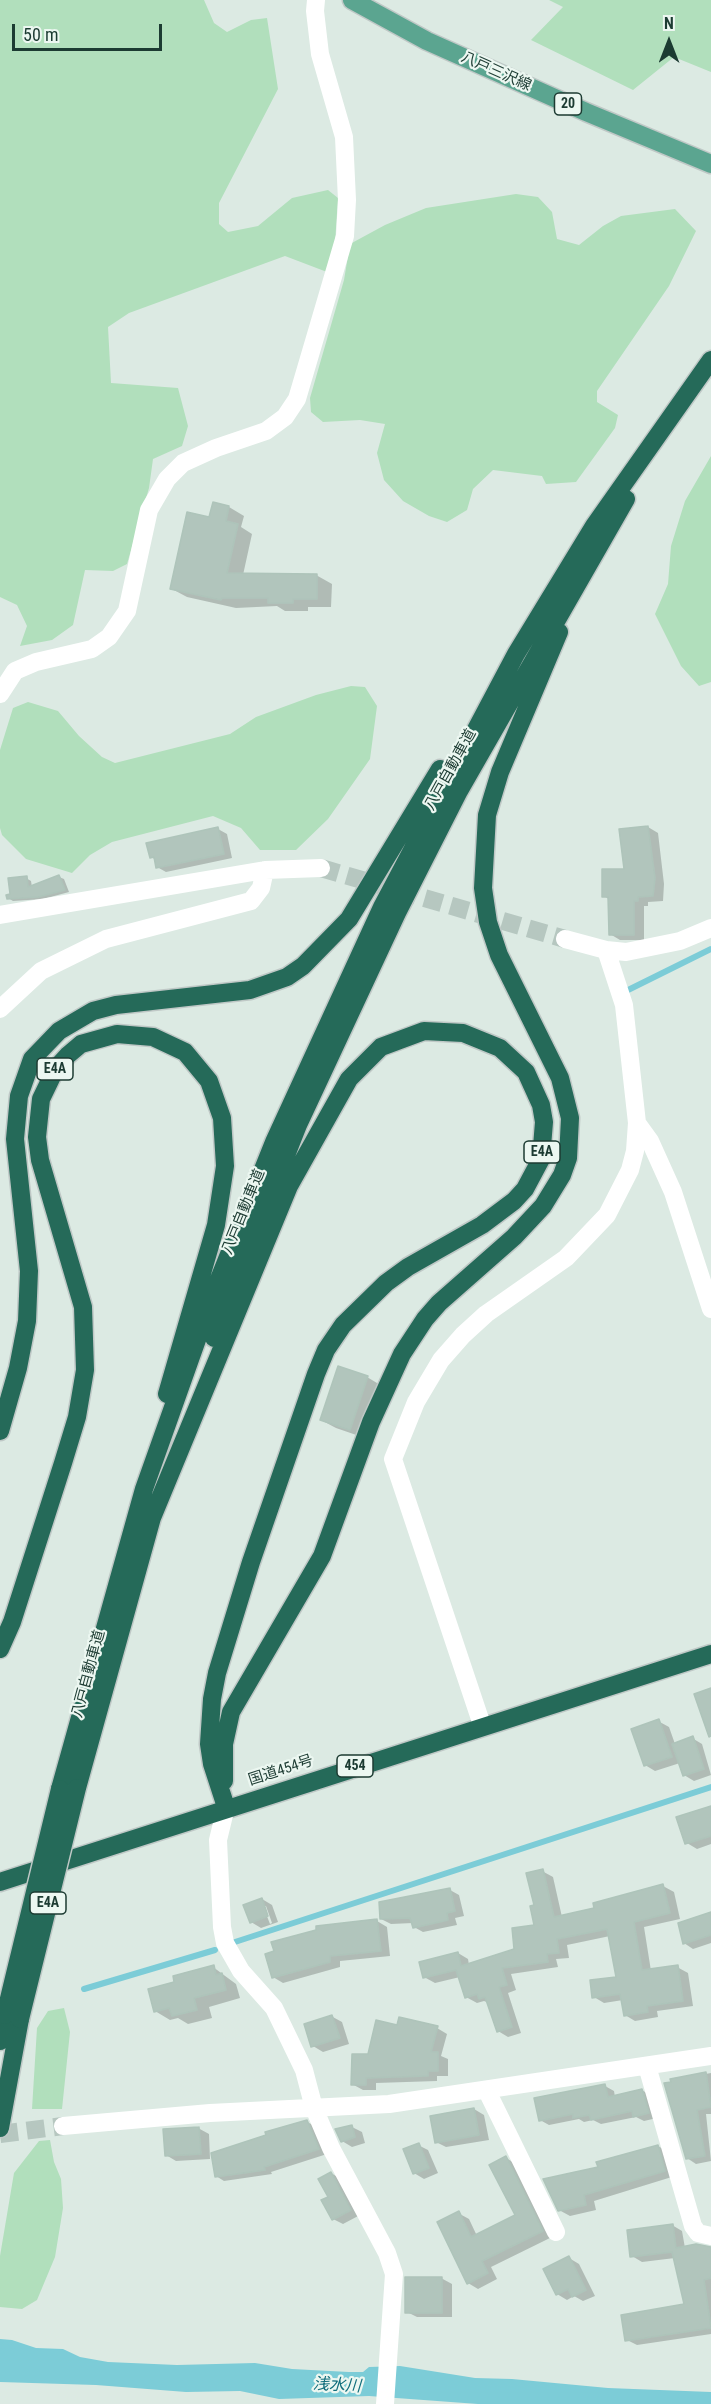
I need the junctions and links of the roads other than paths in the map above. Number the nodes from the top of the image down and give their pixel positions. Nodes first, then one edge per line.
1 (316, 0) edge
2 (352, 0) edge
3 (711, 164) edge
4 (711, 360) edge
5 (697, 379) junction
6 (585, 567) junction
7 (516, 654) junction
8 (0, 694) edge
9 (321, 868) tunnel mouth
10 (265, 870) junction
11 (0, 915) edge
12 (711, 928) edge
13 (565, 939) tunnel mouth
14 (606, 950) junction
15 (0, 1009) edge
16 (637, 1123) junction
17 (711, 1309) edge
18 (0, 1431) edge
19 (144, 1489) junction
20 (149, 1525) junction
21 (0, 1649) edge
22 (711, 1654) edge
23 (482, 1725) junction
24 (68, 1788) junction
25 (226, 1807) junction
26 (0, 1882) edge
27 (13, 2017) junction
28 (0, 2041) edge
29 (711, 2056) edge
30 (647, 2066) junction
31 (487, 2091) junction
32 (314, 2108) junction
33 (63, 2126) tunnel mouth
34 (0, 2128) edge
35 (556, 2232) dead end
36 (711, 2236) edge
37 (385, 2404) edge

1 - 8 street
2 - 3 main road, 八戸三沢線 / 20
4 - 5 highway, 八戸自動車道 / E4A
5 - 6 highway, 八戸自動車道 / E4A
5 - 7 highway, 八戸自動車道 / E4A
6 - 20 highway, 八戸自動車道 / E4A
6 - 25 highway, E4A
7 - 18 highway, E4A
7 - 19 highway, 八戸自動車道 / E4A
9 - 10 street
10 - 11 street
10 - 15 street
12 - 14 street
13 - 14 street
14 - 16 street
16 - 17 street
16 - 23 street
19 - 21 highway, E4A
19 - 24 highway, 八戸自動車道 / E4A
20 - 24 highway, 八戸自動車道 / E4A
20 - 25 highway, E4A
22 - 23 highway, 国道454号 / 454
23 - 25 highway, 国道454号 / 454
24 - 27 highway, 八戸自動車道 / E4A, bridge
25 - 26 highway, 国道454号 / 454
25 - 32 street
27 - 28 highway, 八戸自動車道 / E4A
27 - 34 highway, 八戸自動車道 / E4A
29 - 30 street
30 - 31 street
30 - 36 street
31 - 32 street
31 - 35 street
32 - 33 street
32 - 37 street

